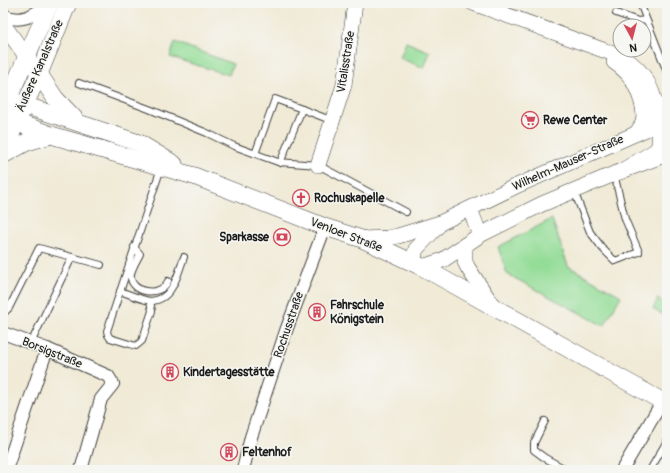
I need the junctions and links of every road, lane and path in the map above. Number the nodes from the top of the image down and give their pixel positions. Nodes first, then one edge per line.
1 (68, 3) edge
2 (355, 3) edge
3 (473, 3) edge
4 (640, 3) edge
5 (49, 4) edge
6 (616, 13) dead end
7 (3, 15) edge
8 (630, 18) edge
9 (645, 18) edge
10 (3, 24) edge
11 (652, 35) edge
12 (3, 37) edge
13 (592, 47) junction
14 (26, 56) junction
15 (667, 72) edge
16 (38, 74) junction
17 (19, 75) junction
18 (79, 83) dead end
19 (10, 108) edge
20 (302, 109) junction
21 (333, 121) junction
22 (663, 121) edge
23 (78, 123) junction
24 (637, 133) junction
25 (51, 135) junction
26 (3, 153) edge
27 (255, 154) junction
28 (667, 154) edge
29 (280, 163) junction
30 (318, 165) junction
31 (161, 167) junction
32 (617, 173) junction
33 (194, 176) junction
34 (574, 191) junction
35 (470, 209) junction
36 (406, 212) dead end
37 (440, 223) junction
38 (325, 227) junction
39 (480, 235) junction
40 (362, 239) junction
41 (465, 245) junction
42 (134, 247) junction
43 (72, 257) junction
44 (184, 257) dead end
45 (417, 265) junction
46 (101, 266) dead end
47 (168, 281) dead end
48 (120, 291) junction
49 (150, 301) junction
50 (493, 306) junction
51 (3, 314) edge
52 (3, 333) edge
53 (31, 343) junction
54 (47, 349) junction
55 (665, 403) edge
56 (545, 421) dead end
57 (667, 440) edge
58 (6, 470) edge
59 (81, 470) edge
60 (243, 470) edge
61 (568, 470) edge
62 (622, 470) edge
63 (650, 470) edge

1 - 16 main road, Äußere Kanalstraße
2 - 21 street, Vitalisstraße
3 - 13 street
4 - 9 lane
5 - 7 street, Äußere Kanalstraße
5 - 14 main road, Äußere Kanalstraße
6 - 8 lane
10 - 14 street
11 - 15 lane
12 - 17 street
13 - 22 street
13 - 24 street
14 - 16 street
14 - 17 main road, Äußere Kanalstraße
16 - 19 main road, Äußere Kanalstraße
16 - 23 main road
17 - 19 main road, Äußere Kanalstraße
18 - 27 lane
19 - 23 main road, Venloer Straße
19 - 25 main road, Venloer Straße
19 - 26 main road, Äußere Kanalstraße
20 - 21 lane
20 - 27 lane
20 - 29 lane
21 - 30 street, Vitalisstraße
22 - 24 street, Wilhelm-Mauser-Straße
22 - 32 street
23 - 33 main road, Venloer Straße
24 - 35 street, Wilhelm-Mauser-Straße
25 - 26 main road
25 - 31 main road, Venloer Straße
27 - 29 lane
28 - 32 street
29 - 30 lane
30 - 36 lane
31 - 33 main road, Venloer Straße
31 - 42 lane
32 - 34 street
32 - 34 lane
33 - 38 main road, Venloer Straße
34 - 39 street
35 - 37 street, Wilhelm-Mauser-Straße
35 - 39 street
37 - 40 street, Wilhelm-Mauser-Straße
37 - 45 street, Wilhelm-Mauser-Straße
38 - 40 main road, Venloer Straße
38 - 60 street, Rochusstraße
39 - 41 street
40 - 45 main road, Venloer Straße
41 - 45 street
41 - 50 street, Venloer Straße
42 - 47 lane
42 - 48 lane
43 - 46 lane
43 - 51 lane
43 - 53 lane
44 - 49 lane
45 - 50 main road, Venloer Straße
48 - 49 lane
48 - 49 lane
50 - 55 main road, Venloer Straße
52 - 53 street, Borsigstraße
53 - 54 street, Borsigstraße
54 - 58 street
54 - 59 street, Borsigstraße
55 - 62 street
56 - 61 lane
57 - 63 lane

